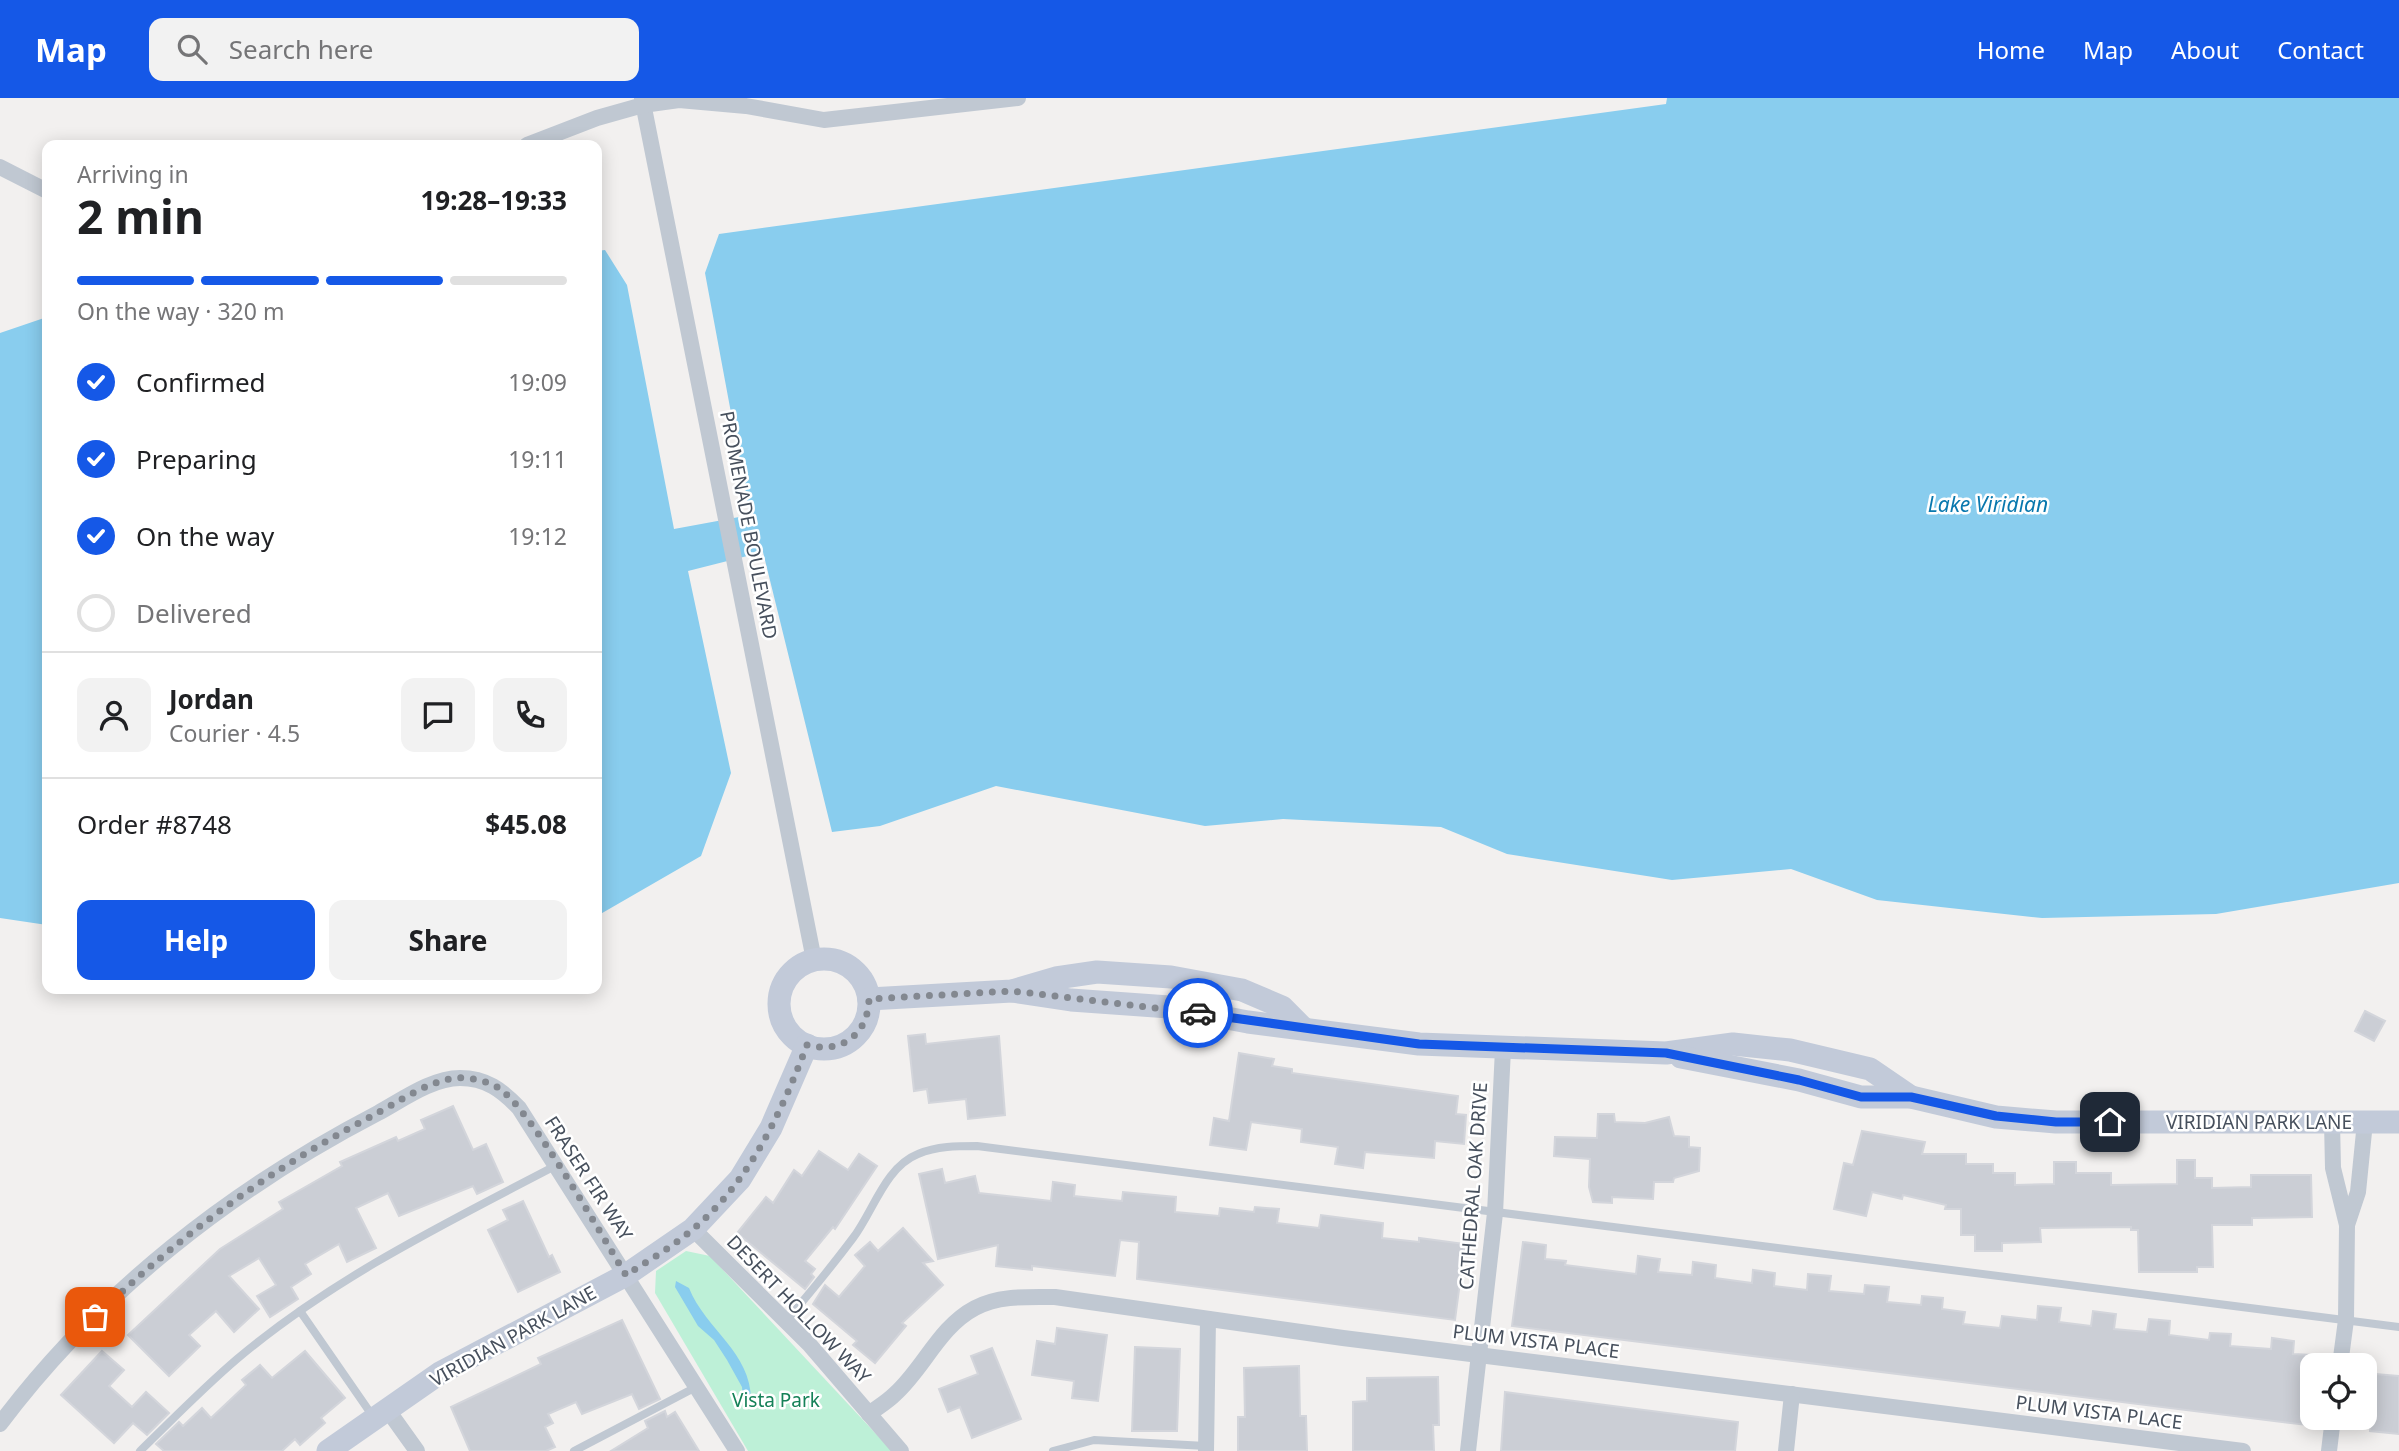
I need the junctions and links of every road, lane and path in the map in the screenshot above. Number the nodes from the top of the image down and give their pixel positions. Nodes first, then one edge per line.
1 (1018, 98) edge
2 (642, 101) edge
3 (540, 140) edge
4 (0, 167) edge
5 (42, 189) edge
6 (814, 960) junction
7 (1012, 991) junction
8 (869, 999) junction
9 (1303, 1028) junction
10 (807, 1045) junction
11 (1503, 1049) junction
12 (2332, 1122) junction
13 (2365, 1122) junction
14 (2399, 1122) edge
15 (557, 1165) junction
16 (1495, 1213) junction
17 (2347, 1225) junction
18 (693, 1229) junction
19 (626, 1275) junction
20 (300, 1311) junction
21 (1208, 1319) junction
22 (2346, 1320) junction
23 (786, 1321) junction
24 (2399, 1327) edge
25 (2342, 1353) edge
26 (1479, 1354) junction
27 (698, 1386) junction
28 (1792, 1394) junction
29 (381, 1413) junction
30 (869, 1414) junction
31 (0, 1424) edge
32 (2332, 1430) edge
33 (1206, 1448) edge
34 (140, 1451) edge
35 (328, 1451) edge
36 (416, 1451) edge
37 (574, 1451) edge
38 (737, 1451) edge
39 (901, 1451) edge
40 (1053, 1451) edge
41 (1468, 1451) edge
42 (1786, 1451) edge
43 (2243, 1451) edge
44 (2329, 1451) edge

1 - 2 street
2 - 3 street
2 - 6 street, PROMENADE BOULEVARD
4 - 5 street
6 - 8 street
6 - 10 street
7 - 8 street, VIRIDIAN PARK LANE
7 - 9 street, VIRIDIAN PARK LANE
7 - 9 street, VIRIDIAN PARK LANE
8 - 10 street
9 - 11 street, VIRIDIAN PARK LANE
10 - 18 street, VIRIDIAN PARK LANE
11 - 12 street, VIRIDIAN PARK LANE
11 - 16 street, CATHEDRAL OAK DRIVE
12 - 13 street, VIRIDIAN PARK LANE
12 - 17 street
13 - 14 street, VIRIDIAN PARK LANE
13 - 17 street
15 - 19 street, FRASER FIR WAY
15 - 20 lane
15 - 31 street, FRASER FIR WAY
16 - 22 lane
16 - 23 lane
16 - 26 street, CATHEDRAL OAK DRIVE
17 - 22 street
18 - 19 street, VIRIDIAN PARK LANE
18 - 23 street, DESERT HOLLOW WAY
19 - 27 street, FRASER FIR WAY
19 - 29 street, VIRIDIAN PARK LANE
20 - 29 lane
20 - 34 lane
21 - 26 street, PLUM VISTA PLACE
21 - 30 street, PLUM VISTA PLACE
21 - 33 street
22 - 24 lane
22 - 25 street
23 - 30 street, DESERT HOLLOW WAY
26 - 28 street, PLUM VISTA PLACE
26 - 41 street, CATHEDRAL OAK DRIVE
27 - 37 lane
27 - 38 street, FRASER FIR WAY
28 - 42 street
28 - 43 street, PLUM VISTA PLACE
29 - 35 street, VIRIDIAN PARK LANE
29 - 36 street
30 - 39 street, DESERT HOLLOW WAY
32 - 44 street
33 - 40 lane

